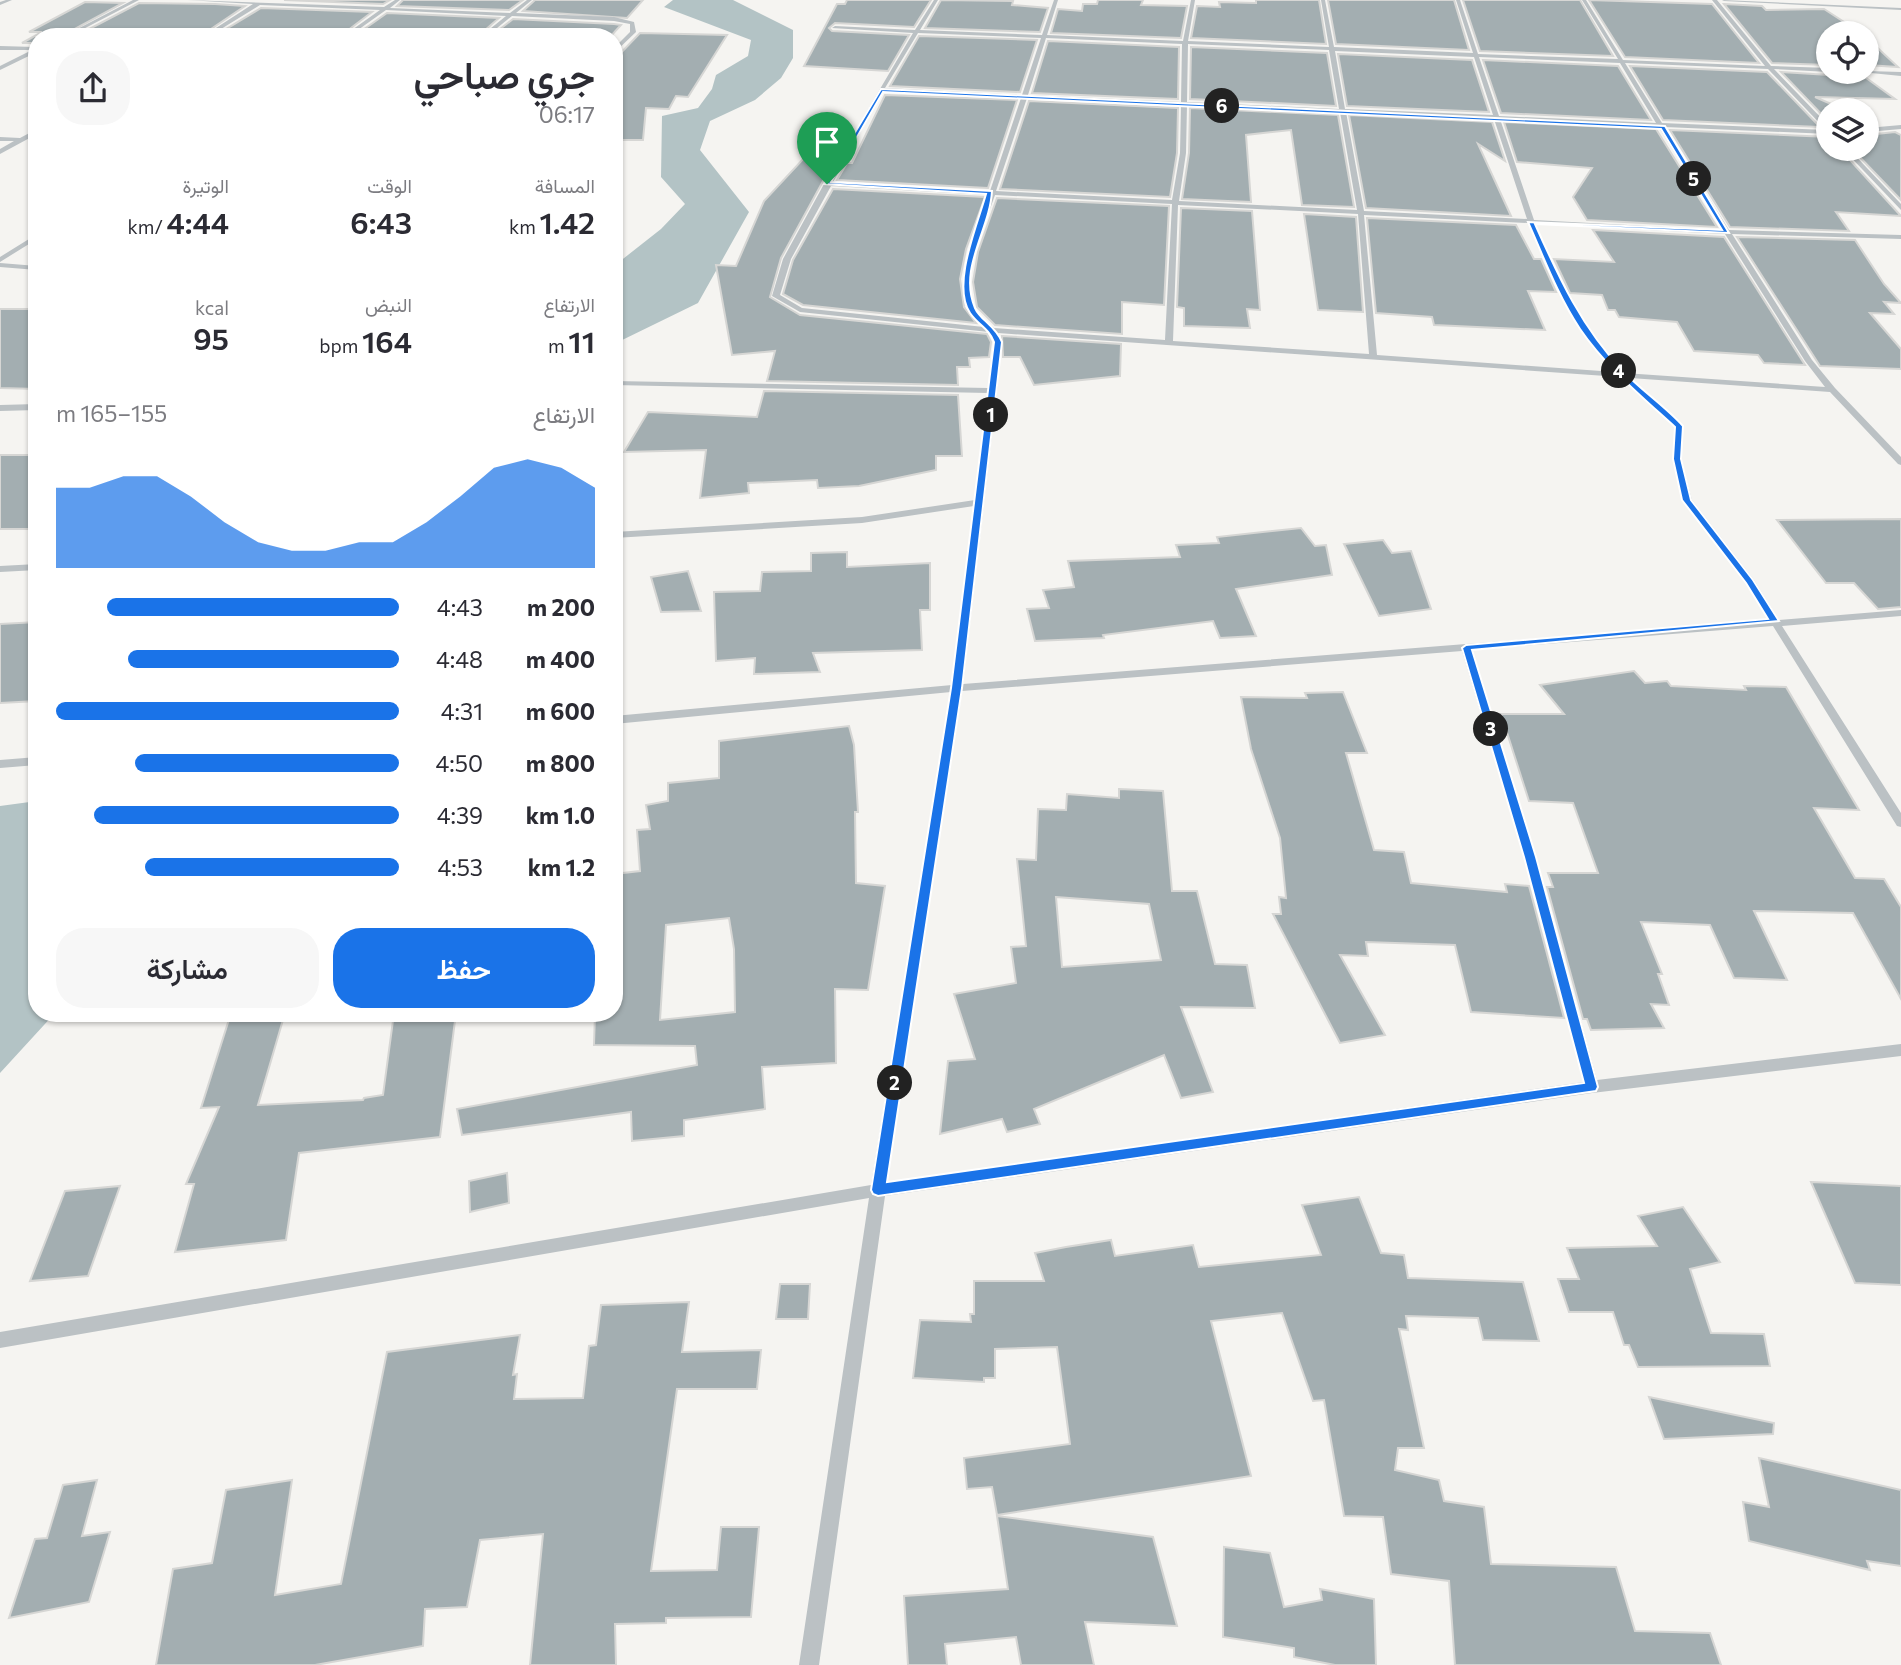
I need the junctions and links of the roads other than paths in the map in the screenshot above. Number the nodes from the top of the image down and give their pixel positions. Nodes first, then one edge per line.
1 (10, 0) edge
2 (136, 0) edge
3 (189, 0) edge
4 (266, 0) edge
5 (398, 0) edge
6 (530, 0) edge
7 (936, 0) edge
8 (1056, 0) edge
9 (1193, 0) edge
10 (1323, 0) edge
11 (1458, 0) edge
12 (1584, 0) edge
13 (1714, 0) edge
14 (1724, 0) edge
15 (1869, 0) edge
16 (259, 4) junction
17 (0, 5) edge
18 (1878, 6) junction
19 (384, 9) junction
20 (1901, 9) edge
21 (511, 14) junction
22 (1901, 18) edge
23 (82, 28) edge
24 (219, 28) edge
25 (357, 28) edge
26 (493, 28) edge
27 (835, 28) dead end
28 (918, 32) junction
29 (1043, 37) junction
30 (623, 42) edge
31 (1185, 43) junction
32 (0, 48) edge
33 (28, 50) edge
34 (1334, 50) junction
35 (28, 54) edge
36 (1474, 55) junction
37 (1625, 63) junction
38 (1769, 67) junction
39 (0, 68) edge
40 (1816, 69) edge
41 (1879, 73) edge
42 (1901, 74) edge
43 (881, 90) junction
44 (1023, 97) junction
45 (1183, 104) junction
46 (1344, 111) junction
47 (1816, 117) edge
48 (1497, 118) junction
49 (1663, 127) junction
50 (1901, 127) edge
51 (1879, 129) edge
52 (1816, 131) edge
53 (28, 136) edge
54 (0, 139) edge
55 (22, 140) junction
56 (28, 140) edge
57 (0, 152) edge
58 (1857, 161) edge
59 (827, 184) junction
60 (990, 193) junction
61 (1175, 203) junction
62 (1901, 208) edge
63 (1362, 214) junction
64 (1531, 222) junction
65 (1727, 232) junction
66 (1901, 237) edge
67 (28, 243) edge
68 (0, 263) edge
69 (28, 267) edge
70 (993, 330) junction
71 (1169, 343) junction
72 (1373, 358) junction
73 (1621, 374) junction
74 (623, 383) edge
75 (1832, 390) junction
76 (993, 391) junction
77 (28, 407) edge
78 (0, 408) edge
79 (1901, 462) edge
80 (981, 502) junction
81 (623, 534) edge
82 (28, 567) edge
83 (0, 569) edge
84 (1901, 613) edge
85 (1774, 621) junction
86 (1466, 648) junction
87 (957, 688) junction
88 (623, 719) edge
89 (28, 762) edge
90 (0, 764) edge
91 (1901, 823) edge
92 (1901, 1050) edge
93 (1592, 1087) junction
94 (878, 1190) junction
95 (0, 1340) edge
96 (809, 1665) edge

1 - 17 street
2 - 23 street
3 - 16 street
4 - 16 street
5 - 19 street
6 - 21 street
7 - 28 street
8 - 29 street
9 - 31 street
10 - 34 street
11 - 36 street
12 - 37 street
13 - 38 street
14 - 18 street
15 - 18 street
16 - 19 street
16 - 24 street
18 - 20 street
18 - 22 street
19 - 21 street
19 - 25 street
21 - 26 street
21 - 30 street
27 - 28 street
28 - 29 street
28 - 43 street
29 - 31 street
29 - 44 street
31 - 34 street
31 - 45 street
32 - 33 street
34 - 36 street
34 - 46 street
35 - 39 street
36 - 37 street
36 - 48 street
37 - 38 street
37 - 49 street
38 - 40 street
38 - 47 street
41 - 42 street
43 - 44 street
43 - 59 street
44 - 45 street
44 - 60 street
45 - 46 street
45 - 61 street
46 - 48 street
46 - 63 street
48 - 49 street
48 - 64 street
49 - 52 street
49 - 65 street
50 - 51 street
53 - 55 street
54 - 55 street
55 - 56 street
55 - 57 street
58 - 62 street
59 - 60 street
59 - 70 street
60 - 61 street
60 - 70 street
61 - 63 street
61 - 71 street
63 - 64 street
63 - 72 street
64 - 65 street
64 - 73 street
65 - 66 street
65 - 75 street
67 - 68 street
68 - 69 street
70 - 71 street
70 - 76 street
71 - 72 street
72 - 73 street
73 - 75 street
73 - 85 street
74 - 76 street
75 - 79 street
76 - 80 street
77 - 78 street
80 - 81 street
80 - 87 street
82 - 83 street
84 - 85 street
85 - 86 street
85 - 91 street
86 - 87 street
86 - 93 street
87 - 88 street
87 - 94 street
89 - 90 street
92 - 93 street
93 - 94 street
94 - 95 street
94 - 96 street

